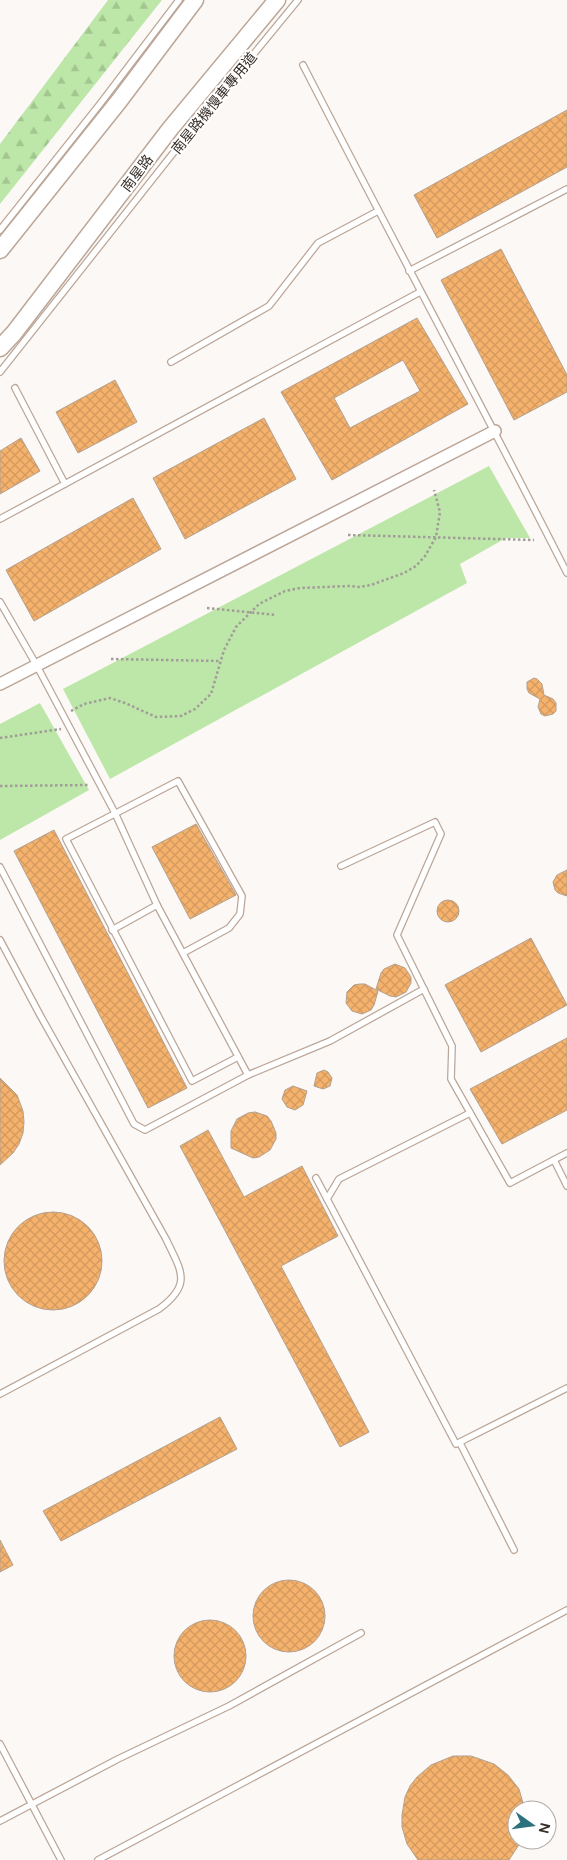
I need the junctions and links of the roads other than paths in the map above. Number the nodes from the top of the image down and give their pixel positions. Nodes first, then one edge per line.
1 (179, 0) edge
2 (195, 0) edge
3 (276, 0) edge
4 (298, 0) edge
5 (304, 66) dead end
6 (567, 189) edge
7 (378, 211) junction
8 (0, 230) edge
9 (0, 250) edge
10 (409, 271) junction
11 (420, 292) junction
12 (0, 348) edge
13 (171, 362) dead end
14 (0, 372) edge
15 (14, 388) dead end
16 (495, 430) junction
17 (65, 484) junction
18 (0, 519) edge
19 (567, 573) edge
20 (0, 602) edge
21 (37, 666) junction
22 (0, 684) edge
23 (115, 812) junction
24 (341, 866) dead end
25 (0, 867) edge
26 (157, 905) junction
27 (112, 930) junction
28 (0, 940) edge
29 (183, 953) junction
30 (424, 989) junction
31 (238, 1058) junction
32 (248, 1075) junction
33 (470, 1112) junction
34 (567, 1153) edge
35 (554, 1160) junction
36 (316, 1178) dead end
37 (567, 1186) edge
38 (327, 1199) junction
39 (567, 1388) edge
40 (0, 1394) edge
41 (460, 1442) junction
42 (514, 1550) dead end
43 (567, 1610) edge
44 (361, 1633) dead end
45 (0, 1744) edge
46 (31, 1805) junction
47 (0, 1821) edge
48 (62, 1860) edge
49 (98, 1860) edge

1 - 8 lane
2 - 9 street
3 - 12 street, 南星路
4 - 14 lane, 南星路機慢車專用道
5 - 7 lane
6 - 10 lane
7 - 10 lane
7 - 13 lane
10 - 11 lane
11 - 16 lane
11 - 17 lane
15 - 17 lane
16 - 19 lane
16 - 21 street
17 - 18 lane
20 - 21 lane
21 - 22 street
21 - 23 lane
23 - 26 lane
23 - 27 lane
23 - 29 lane
24 - 30 lane
25 - 32 lane
26 - 27 lane
26 - 29 lane
27 - 31 lane
28 - 40 lane
29 - 31 lane
30 - 32 lane
30 - 33 lane
31 - 32 lane
33 - 35 lane
33 - 38 lane
34 - 35 lane
35 - 37 lane
36 - 38 lane
38 - 41 lane
39 - 41 lane
41 - 42 lane
43 - 49 lane
44 - 46 lane
45 - 46 lane
46 - 47 lane
46 - 48 lane

